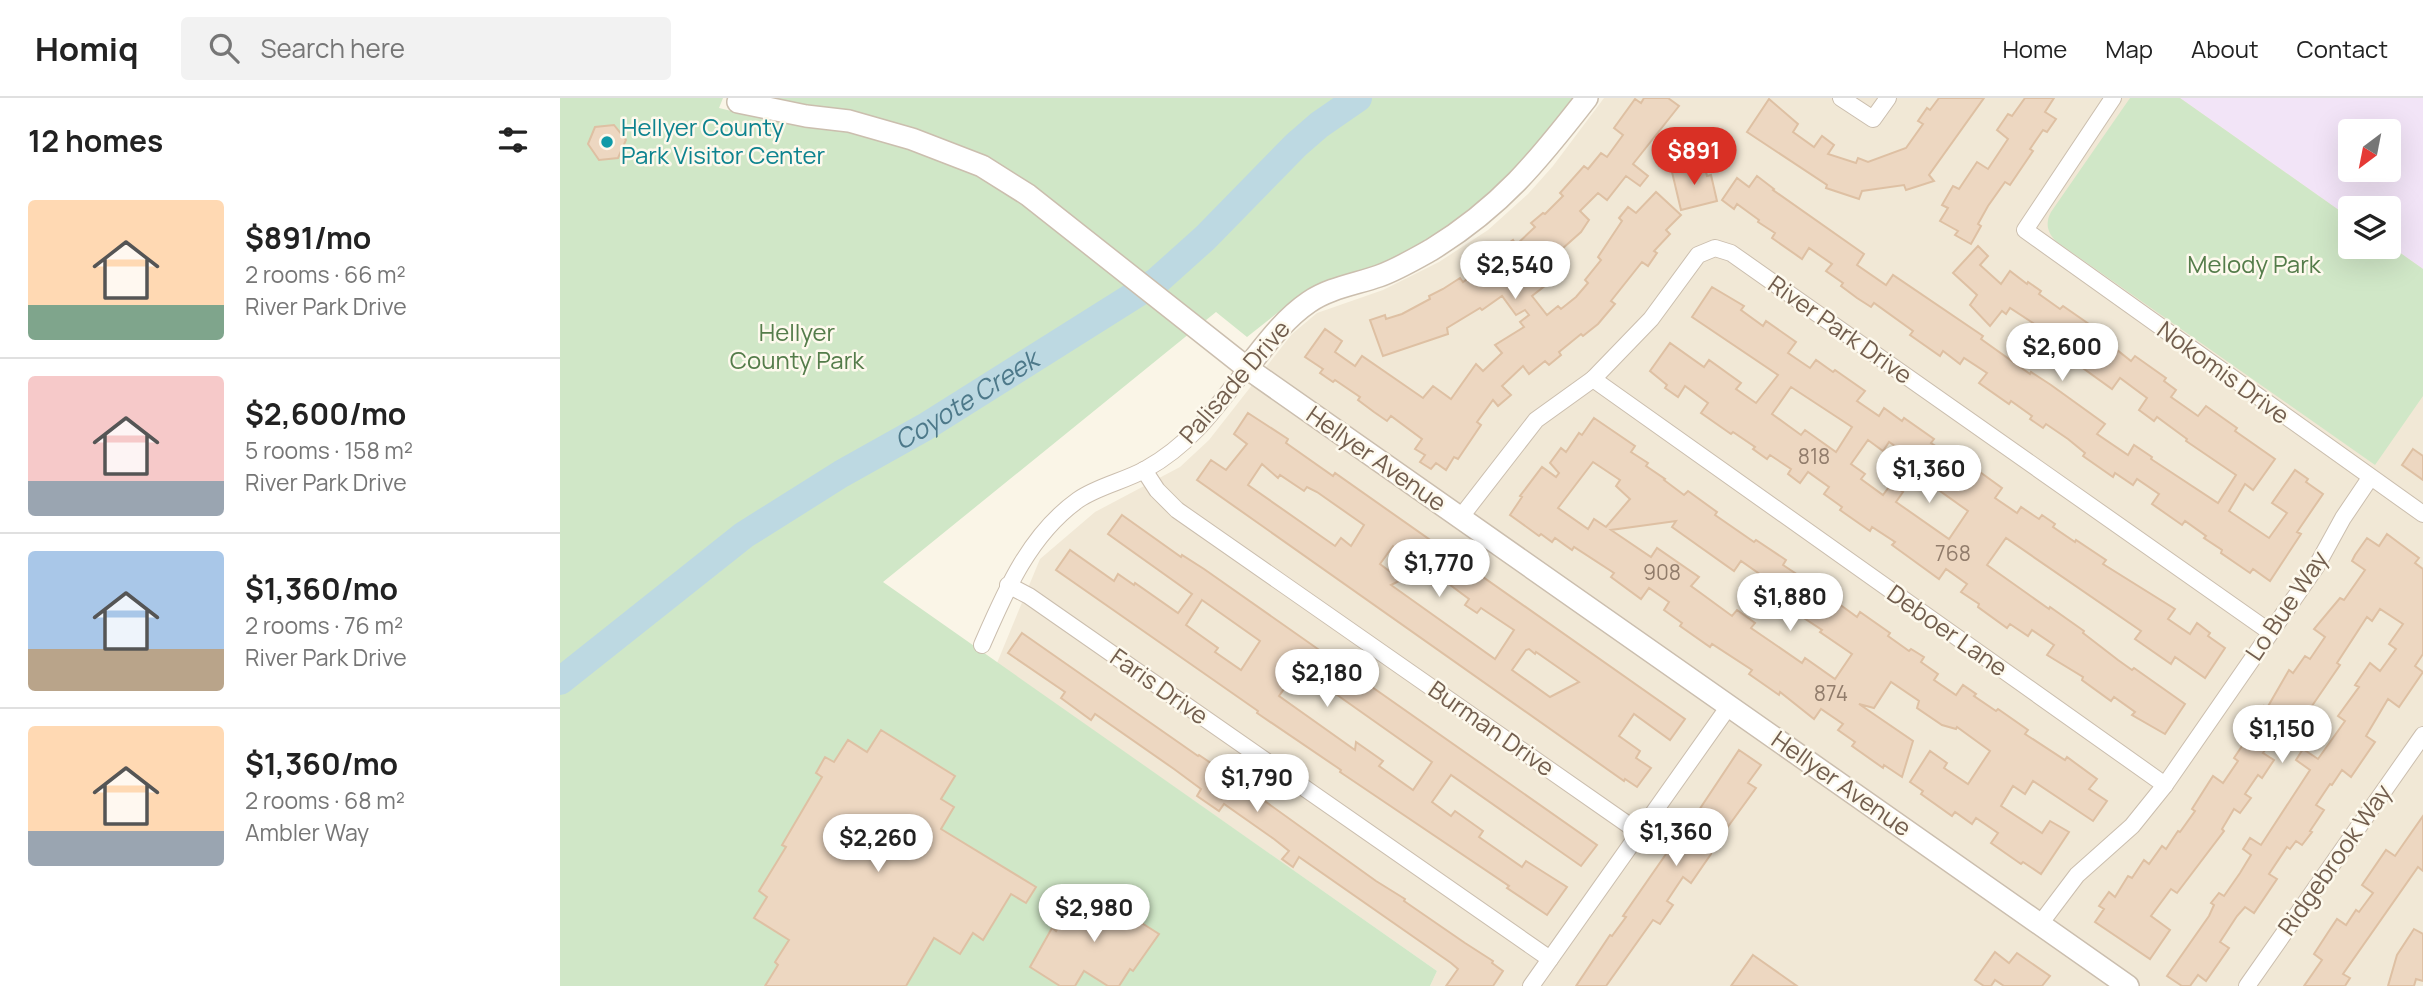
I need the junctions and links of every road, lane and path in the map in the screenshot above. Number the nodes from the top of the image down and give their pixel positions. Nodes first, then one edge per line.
1 (740, 98) edge
2 (793, 98) edge
3 (1587, 98) edge
4 (1841, 98) edge
5 (1888, 98) edge
6 (2113, 98) edge
7 (806, 116) junction
8 (1247, 368) junction
9 (1593, 379) junction
10 (1144, 470) junction
11 (2370, 478) junction
12 (2423, 514) edge
13 (1460, 518) junction
14 (1008, 585) junction
15 (2270, 632) junction
16 (982, 645) dead end
17 (1729, 706) junction
18 (2423, 735) edge
19 (2165, 785) junction
20 (1640, 833) junction
21 (2040, 924) junction
22 (1550, 959) junction
23 (2115, 982) edge
24 (1531, 986) edge
25 (2247, 986) edge

1 - 7 street, Hellyer Avenue
2 - 7 street
3 - 8 street, Palisade Drive
4 - 5 street
6 - 11 street, Nokomis Drive
7 - 8 street, Hellyer Avenue
8 - 10 street, Palisade Drive
8 - 13 street, Hellyer Avenue
9 - 13 street, River Park Drive
9 - 15 street, River Park Drive
9 - 19 street, Deboer Lane
10 - 14 street, Palisade Drive
10 - 20 street, Burman Drive
11 - 12 street, Nokomis Drive
11 - 15 street, Lo Bue Way
13 - 17 street, Hellyer Avenue
14 - 16 street, Palisade Drive
14 - 22 street, Faris Drive
15 - 19 street, Lo Bue Way
17 - 20 street
17 - 21 street, Hellyer Avenue
18 - 25 street, Ridgebrook Way
19 - 21 street, Lo Bue Way
20 - 22 street
21 - 23 street, Hellyer Avenue
22 - 24 street

